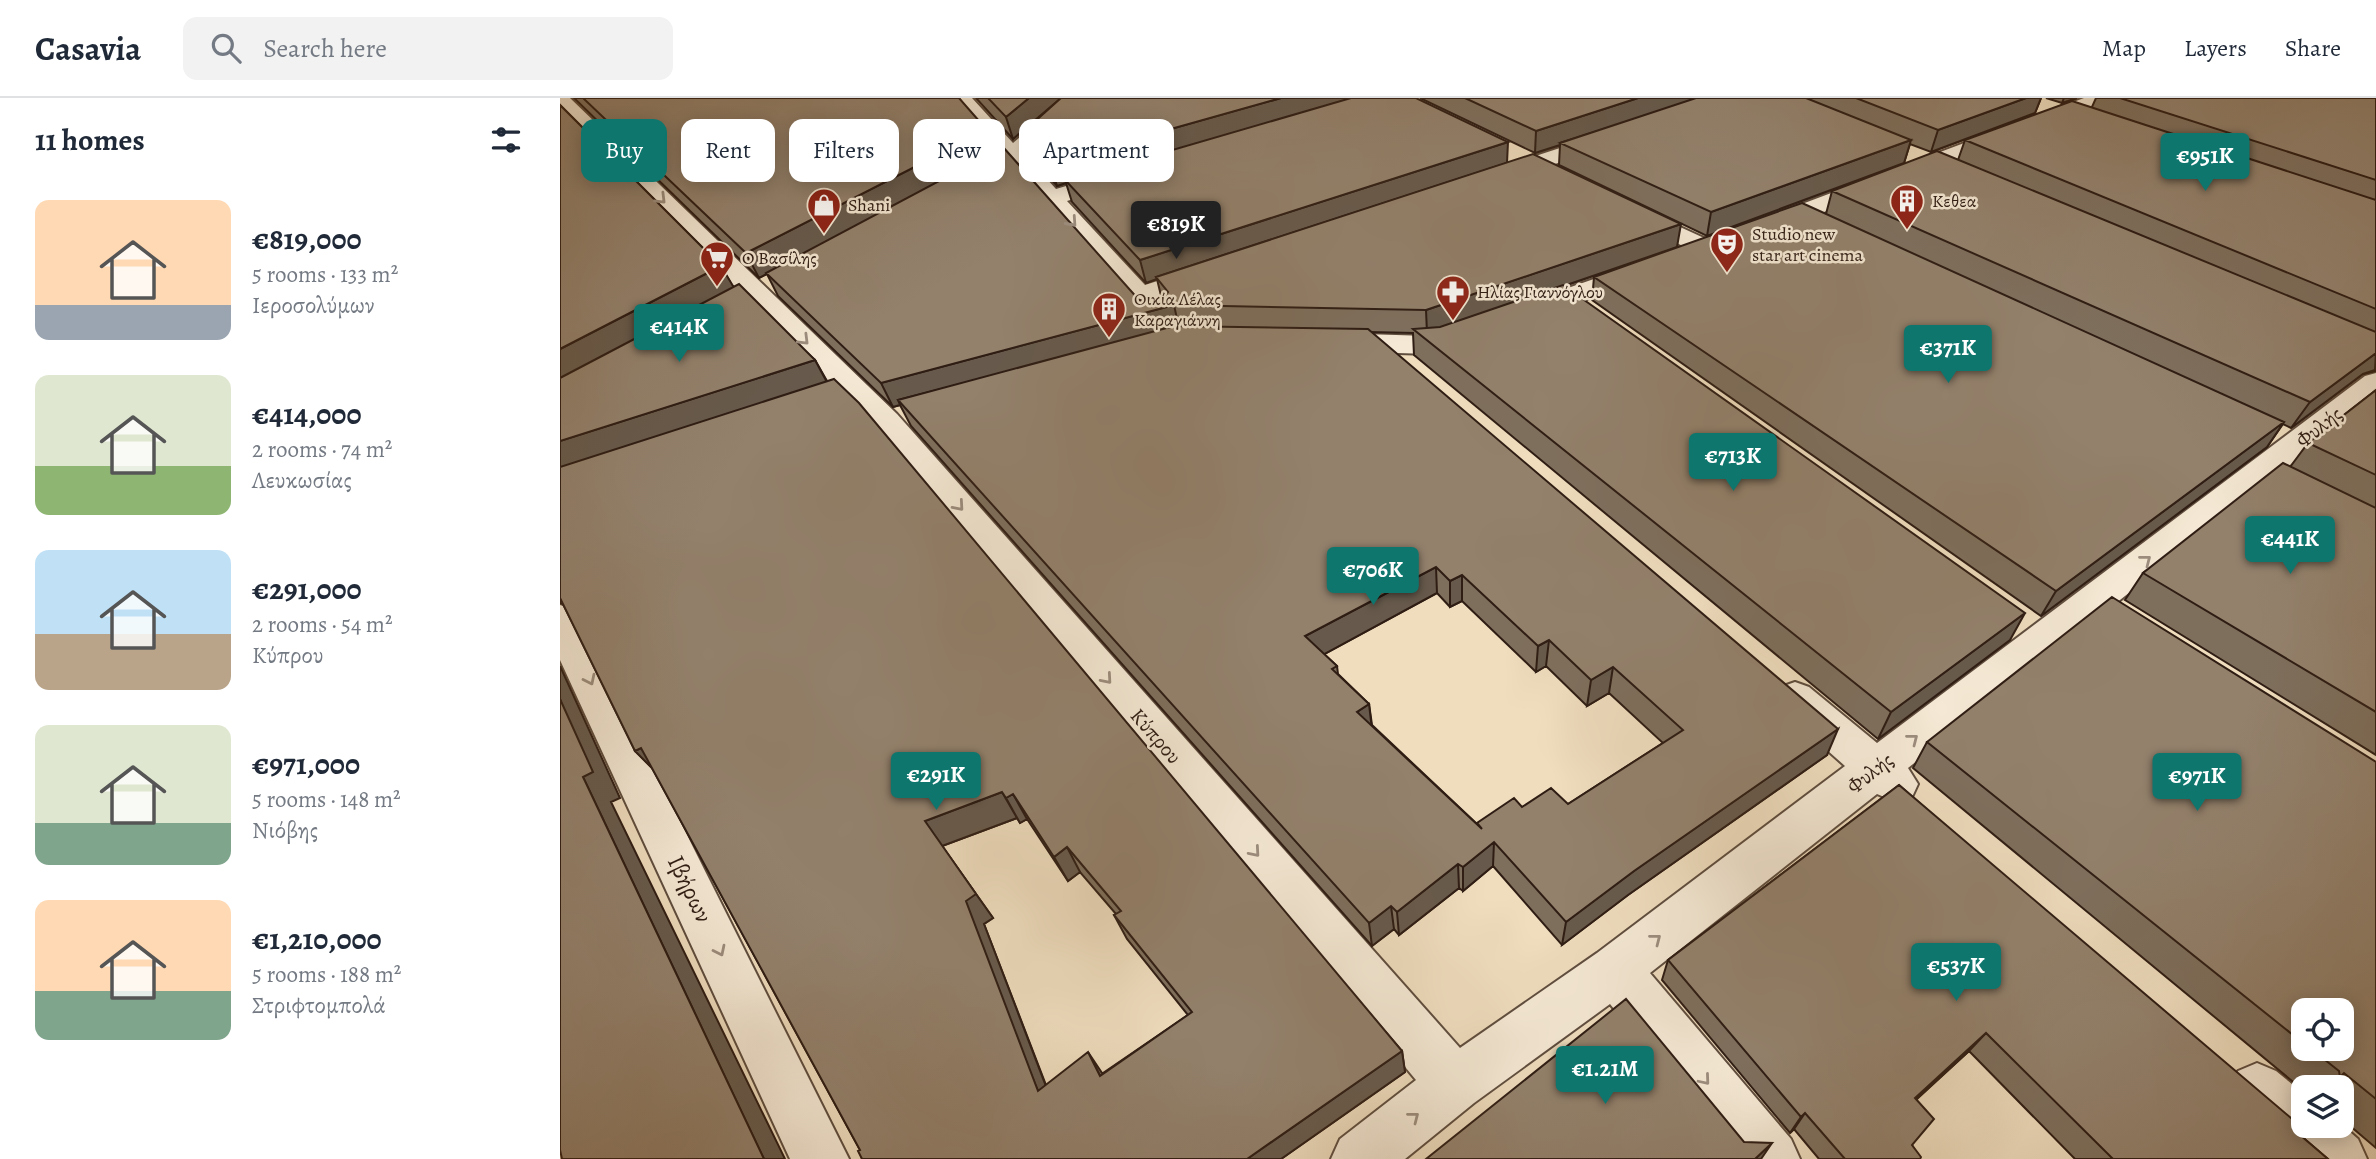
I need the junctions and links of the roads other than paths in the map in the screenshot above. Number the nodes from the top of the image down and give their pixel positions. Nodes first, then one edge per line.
1 (961, 98) edge
2 (1077, 98) edge
3 (2102, 98) edge
4 (560, 99) edge
5 (2028, 102) dead end
6 (2061, 113) junction
7 (2087, 122) edge
8 (1624, 133) edge
9 (1508, 152) edge
10 (1905, 152) edge
11 (1012, 155) junction
12 (1929, 162) junction
13 (1533, 164) junction
14 (1558, 176) edge
15 (1968, 178) edge
16 (1480, 181) edge
17 (1105, 182) edge
18 (939, 194) edge
19 (1051, 198) junction
20 (1607, 200) edge
21 (1798, 213) junction
22 (1836, 230) edge
23 (1725, 241) junction
24 (1231, 265) edge
25 (1140, 296) junction
26 (1566, 298) junction
27 (1504, 319) edge
28 (1600, 322) edge
29 (1479, 328) edge
30 (1171, 331) edge
31 (1311, 342) edge
32 (1377, 343) junction
33 (1419, 379) edge
34 (2376, 382) edge
35 (2260, 472) junction
36 (2295, 489) edge
37 (560, 619) edge
38 (1771, 677) edge
39 (1877, 768) junction
40 (1930, 812) edge
41 (1615, 970) junction
42 (2223, 1061) edge
43 (1455, 1084) junction
44 (820, 1159) edge
45 (1360, 1159) edge
46 (1771, 1159) edge
47 (2338, 1159) edge

1 - 11 street
2 - 11 street
3 - 6 street
4 -> 43 street, Κύπρου
5 - 6 street
6 - 7 street
6 - 12 street
8 - 13 street
9 - 13 street
10 - 12 street
11 - 18 street
11 - 19 street
12 - 15 street
12 - 21 street
13 - 14 street
13 - 16 street
17 - 19 street
19 -> 25 street
20 - 23 street
21 - 22 street
21 - 23 street
23 - 26 street
24 - 25 street
25 - 30 street
26 - 27 street
26 - 28 street
29 - 32 street
31 - 32 street
32 - 33 street
34 - 35 street, Φυλής
35 - 36 street
39 -> 35 street, Φυλής
37 -> 44 street, Ιβήρων
38 - 39 street
39 - 40 street
41 -> 39 street, Φυλής
41 - 43 street, Φυλής
41 -> 46 street
42 - 47 street
45 -> 43 street, Φυλής

